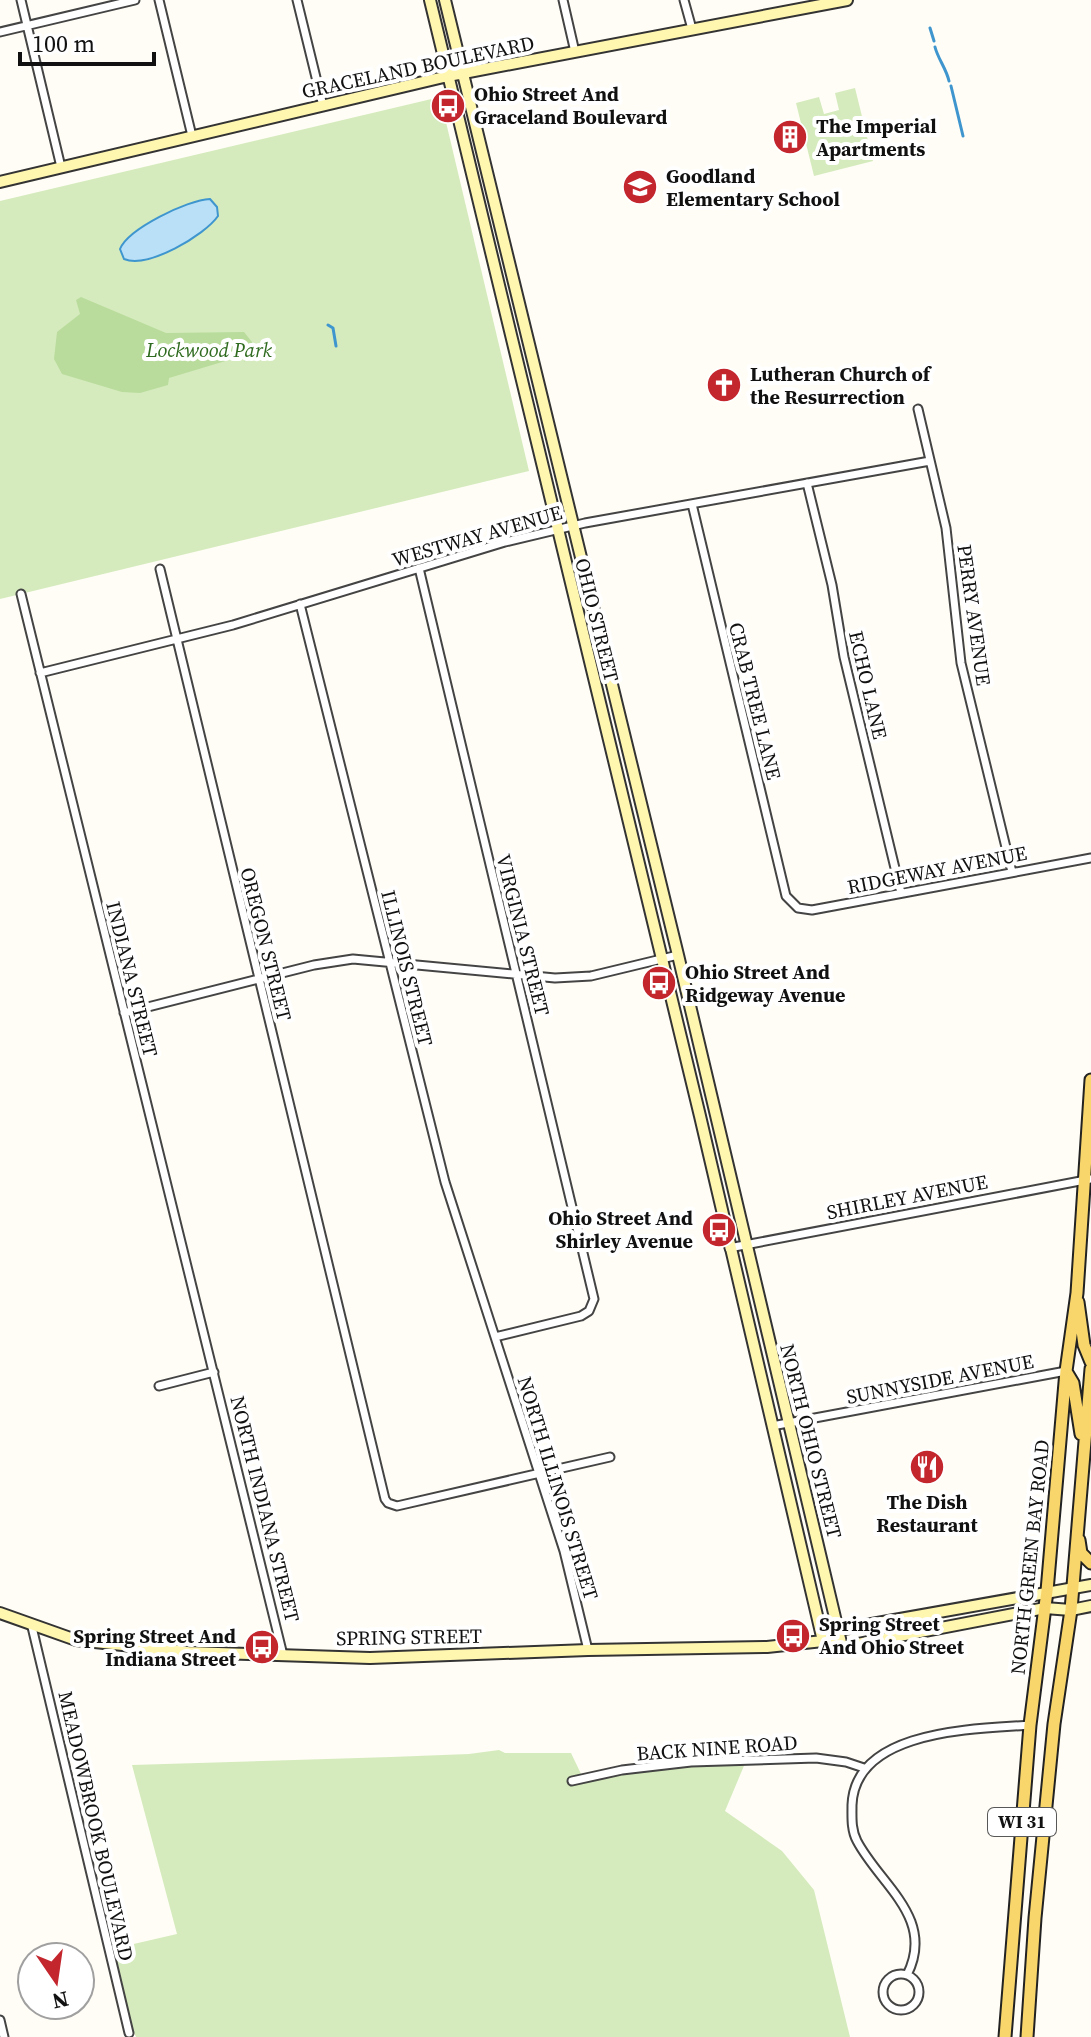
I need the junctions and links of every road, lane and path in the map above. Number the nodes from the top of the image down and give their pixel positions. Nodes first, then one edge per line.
1 (21, 0) edge
2 (135, 0) edge
3 (159, 0) edge
4 (297, 0) edge
5 (430, 0) edge
6 (445, 0) edge
7 (563, 0) edge
8 (684, 0) edge
9 (847, 0) edge
10 (813, 3) edge
11 (27, 26) junction
12 (692, 29) junction
13 (0, 32) edge
14 (575, 52) junction
15 (463, 73) junction
16 (448, 76) junction
17 (323, 106) junction
18 (192, 136) junction
19 (61, 167) junction
20 (0, 182) edge
21 (501, 234) junction
22 (486, 237) junction
23 (918, 409) dead end
24 (930, 461) junction
25 (807, 483) junction
26 (692, 504) junction
27 (572, 526) junction
28 (557, 530) junction
29 (419, 568) junction
30 (160, 569) dead end
31 (21, 594) dead end
32 (300, 604) junction
33 (176, 638) junction
34 (40, 673) junction
35 (611, 683) junction
36 (595, 687) junction
37 (642, 812) junction
38 (626, 815) junction
39 (1091, 858) edge
40 (1012, 872) junction
41 (901, 893) junction
42 (791, 903) joint
43 (678, 955) junction
44 (661, 960) junction
45 (388, 961) junction
46 (516, 975) junction
47 (259, 980) junction
48 (124, 1013) junction
49 (699, 1046) junction
50 (683, 1049) junction
51 (1091, 1080) edge
52 (720, 1138) junction
53 (705, 1141) junction
54 (1087, 1180) edge
55 (745, 1244) junction
56 (729, 1248) junction
57 (1077, 1293) junction
58 (495, 1337) junction
59 (1091, 1362) edge
60 (1091, 1369) edge
61 (1066, 1371) junction
62 (214, 1372) junction
63 (159, 1386) dead end
64 (788, 1423) junction
65 (772, 1426) junction
66 (1083, 1442) junction
67 (610, 1457) dead end
68 (539, 1472) junction
69 (813, 1527) junction
70 (1077, 1532) junction
71 (798, 1533) junction
72 (1091, 1563) edge
73 (826, 1579) junction
74 (809, 1583) junction
75 (1091, 1585) edge
76 (1072, 1588) junction
77 (1047, 1591) junction
78 (1091, 1606) edge
79 (1045, 1608) junction
80 (1071, 1610) junction
81 (0, 1613) edge
82 (32, 1627) junction
83 (838, 1630) junction
84 (823, 1641) junction
85 (842, 1647) junction
86 (588, 1650) junction
87 (283, 1655) junction
88 (1030, 1725) junction
89 (864, 1768) junction
90 (572, 1781) dead end
91 (907, 1975) junction
92 (0, 2021) edge
93 (129, 2033) dead end
94 (4, 2037) edge
95 (1005, 2037) edge
96 (1027, 2037) edge

1 - 11 street
2 - 11 street
3 - 18 street
4 - 17 street
5 - 16 street, OHIO STREET
6 - 15 street, OHIO STREET
7 - 14 street
8 - 12 street
9 - 10 street, GRACELAND BOULEVARD
10 - 12 street, GRACELAND BOULEVARD
11 - 13 street
11 - 19 street
12 - 14 street, GRACELAND BOULEVARD
14 - 15 street, GRACELAND BOULEVARD
15 - 16 street, GRACELAND BOULEVARD
15 - 21 street, OHIO STREET
16 - 17 street, GRACELAND BOULEVARD
16 - 22 street, OHIO STREET
17 - 18 street, GRACELAND BOULEVARD
18 - 19 street, GRACELAND BOULEVARD
19 - 20 street, GRACELAND BOULEVARD
21 - 22 street
21 - 27 street, OHIO STREET
22 - 28 street, OHIO STREET
23 - 24 street, PERRY AVENUE
24 - 25 street, WESTWAY AVENUE
24 - 40 street, PERRY AVENUE
25 - 26 street, WESTWAY AVENUE
25 - 41 street, ECHO LANE
26 - 27 street, WESTWAY AVENUE
26 - 42 street, CRAB TREE LANE
27 - 28 street, WESTWAY AVENUE
27 - 35 street, OHIO STREET
28 - 29 street, WESTWAY AVENUE
28 - 36 street, OHIO STREET
29 - 32 street, WESTWAY AVENUE
29 - 46 street, VIRGINIA STREET
30 - 33 street, OREGON STREET
31 - 34 street, INDIANA STREET
32 - 33 street, WESTWAY AVENUE
32 - 45 street, ILLINOIS STREET
33 - 34 street, WESTWAY AVENUE
33 - 47 street, OREGON STREET
34 - 48 street, INDIANA STREET
35 - 36 street
35 - 37 street, OHIO STREET
36 - 38 street, OHIO STREET
37 - 38 street
37 - 43 street, OHIO STREET
38 - 44 street, OHIO STREET
39 - 40 street, RIDGEWAY AVENUE
40 - 41 street, RIDGEWAY AVENUE
41 - 42 street, RIDGEWAY AVENUE
43 - 44 street
43 - 49 street, OHIO STREET
44 - 46 street
44 - 50 street, OHIO STREET
45 - 46 street
45 - 47 street
45 - 58 street, ILLINOIS STREET
46 - 58 street, VIRGINIA STREET
47 - 48 street
47 - 68 street, OREGON STREET
48 - 62 street, INDIANA STREET
49 - 50 street
49 - 52 street, OHIO STREET
50 - 53 street, OHIO STREET
51 - 54 main road, NORTH GREEN BAY ROAD / WI 31
52 - 53 street
52 - 55 street, OHIO STREET
53 - 56 street, OHIO STREET
54 - 55 street, SHIRLEY AVENUE
54 - 57 main road, NORTH GREEN BAY ROAD / WI 31
55 - 56 street, SHIRLEY AVENUE
55 - 64 street, NORTH OHIO STREET
56 - 65 street, NORTH OHIO STREET
57 - 59 main road
57 - 61 main road, NORTH GREEN BAY ROAD / WI 31
58 - 68 street, NORTH ILLINOIS STREET
60 - 66 main road, NORTH GREEN BAY ROAD / WI 31
61 - 64 street, SUNNYSIDE AVENUE
61 - 66 main road
61 - 77 main road, NORTH GREEN BAY ROAD / WI 31
62 - 63 street
62 - 87 street, NORTH INDIANA STREET
64 - 65 street, SUNNYSIDE AVENUE
64 - 69 street, NORTH OHIO STREET
65 - 71 street, NORTH OHIO STREET
66 - 70 main road, NORTH GREEN BAY ROAD / WI 31
67 - 68 street
68 - 86 street, NORTH ILLINOIS STREET
69 - 71 street
69 - 73 street, NORTH OHIO STREET
70 - 72 main road
70 - 76 main road, NORTH GREEN BAY ROAD / WI 31
71 - 74 street, NORTH OHIO STREET
73 - 74 street
73 - 83 street, NORTH OHIO STREET
74 - 84 street, NORTH OHIO STREET
75 - 76 street
76 - 77 street
76 - 80 main road, NORTH GREEN BAY ROAD / WI 31
77 - 79 main road, NORTH GREEN BAY ROAD / WI 31
77 - 83 street
78 - 80 street, SPRING STREET
79 - 80 street, SPRING STREET
79 - 85 street, SPRING STREET
79 - 88 main road, NORTH GREEN BAY ROAD / WI 31
80 - 96 main road, NORTH GREEN BAY ROAD / WI 31
81 - 82 street, SPRING STREET
82 - 87 street, SPRING STREET
82 - 93 street, MEADOWBROOK BOULEVARD
83 - 84 street
83 - 85 street, NORTH OHIO STREET
84 - 85 street, SPRING STREET
84 - 86 street, SPRING STREET
86 - 87 street, SPRING STREET
88 - 89 street
88 - 95 main road, NORTH GREEN BAY ROAD / WI 31
89 - 90 street, BACK NINE ROAD
89 - 91 street
91 - 91 street
92 - 94 street

